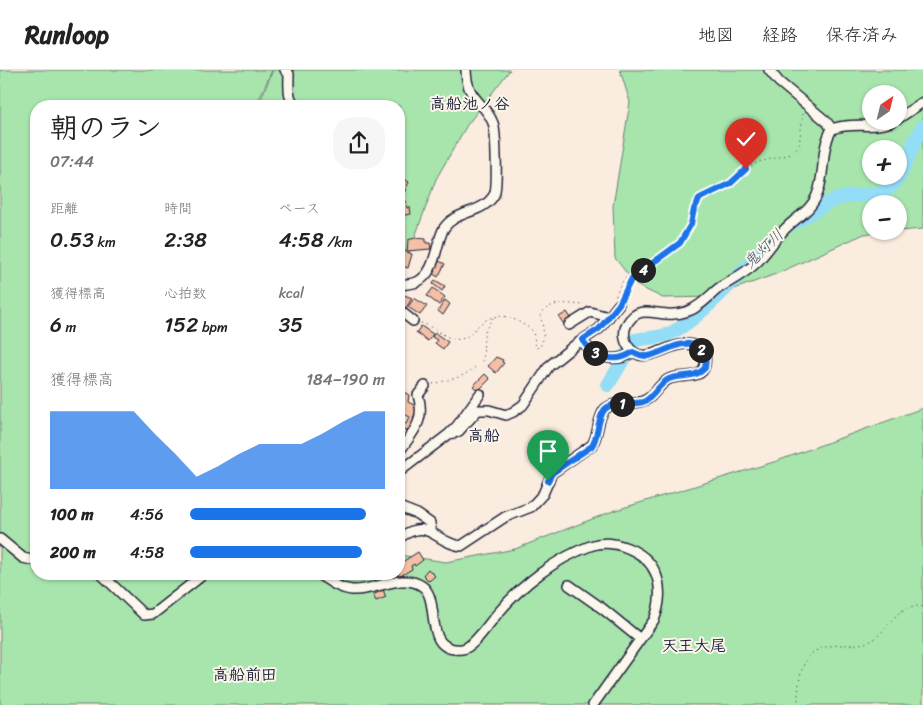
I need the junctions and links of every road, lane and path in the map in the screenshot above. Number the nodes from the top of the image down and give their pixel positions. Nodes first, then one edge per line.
1 (286, 70) edge
2 (466, 70) edge
3 (769, 70) edge
4 (291, 100) edge
5 (923, 102) edge
6 (807, 107) junction
7 (908, 112) edge
8 (862, 125) edge
9 (832, 129) junction
10 (636, 275) junction
11 (405, 285) edge
12 (616, 303) junction
13 (591, 305) dead end
14 (405, 315) edge
15 (494, 316) junction
16 (609, 317) junction
17 (413, 322) joint
18 (569, 324) dead end
19 (582, 340) junction
20 (633, 352) junction
21 (425, 386) joint
22 (480, 394) dead end
23 (449, 434) junction
24 (405, 444) edge
25 (405, 467) edge
26 (405, 510) edge
27 (430, 531) junction
28 (405, 535) edge
29 (0, 539) edge
30 (30, 560) edge
31 (107, 580) edge
32 (196, 580) edge
33 (333, 580) edge
34 (569, 585) dead end
35 (923, 607) edge
36 (640, 639) junction
37 (593, 705) edge
38 (798, 705) edge

1 - 4 street
2 - 11 street
3 - 6 street
5 - 7 street
6 - 9 street
6 - 10 path
8 - 9 street
9 - 20 street
10 - 12 path
10 - 12 path
12 - 16 street
13 - 15 path
14 - 17 street
15 - 17 path
15 - 21 path
16 - 18 street
16 - 19 street
19 - 20 street
19 - 23 street
20 - 27 street
21 - 24 street
22 - 23 street
23 - 25 street
26 - 27 street
27 - 28 street
29 - 30 street
31 - 32 street
33 - 36 street
34 - 36 street
35 - 38 path
36 - 37 street

